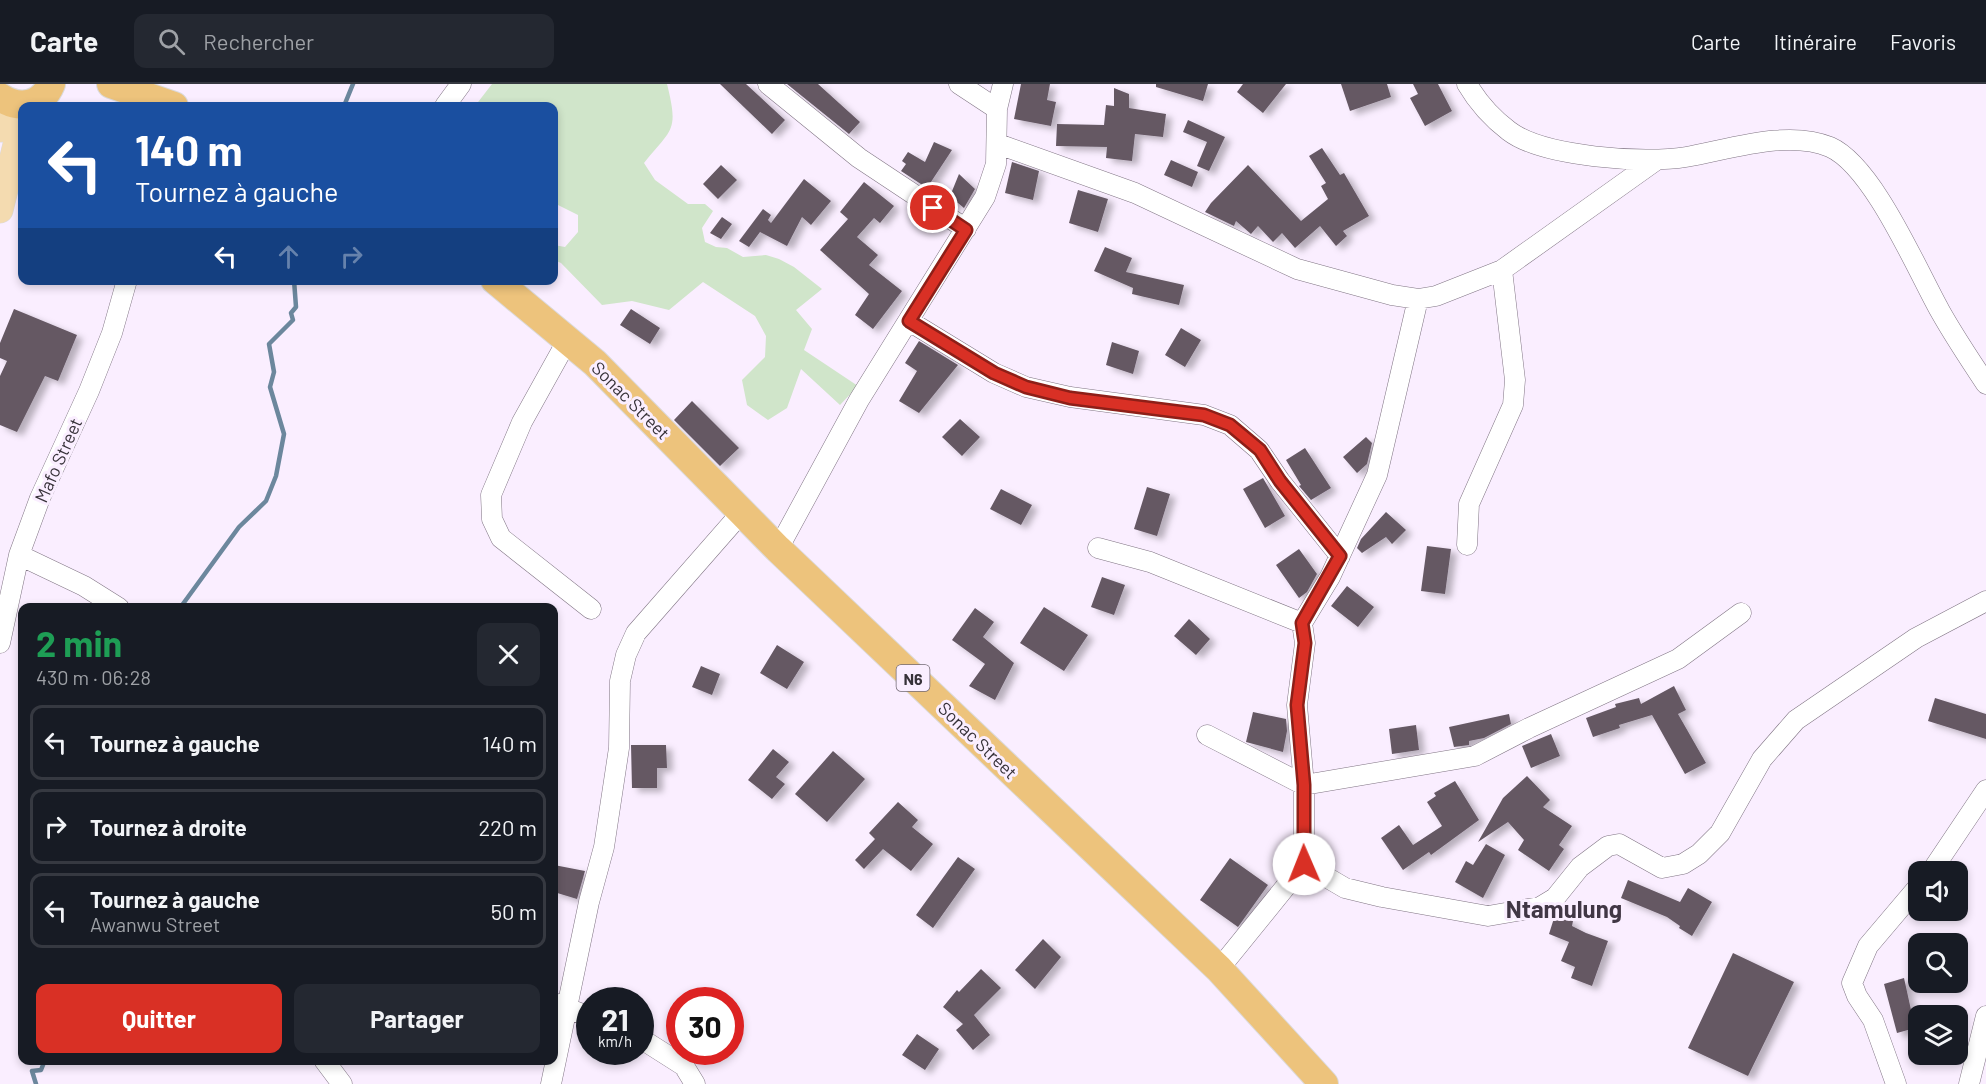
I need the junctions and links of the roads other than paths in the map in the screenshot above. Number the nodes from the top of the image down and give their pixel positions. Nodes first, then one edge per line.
1 (111, 84) edge
2 (461, 84) edge
3 (768, 84) edge
4 (959, 84) edge
5 (1003, 84) edge
6 (1467, 84) edge
7 (58, 86) edge
8 (147, 101) edge
9 (32, 102) edge
10 (448, 102) edge
11 (996, 109) junction
12 (14, 110) edge
13 (998, 144) junction
14 (1655, 161) junction
15 (0, 210) edge
16 (966, 230) junction
17 (1502, 270) junction
18 (126, 285) edge
19 (501, 285) edge
20 (1418, 299) junction
21 (909, 321) junction
22 (567, 341) junction
23 (1986, 384) edge
24 (742, 512) junction
25 (1467, 545) dead end
26 (1098, 548) dead end
27 (778, 549) junction
28 (19, 555) junction
29 (1340, 556) junction
30 (1986, 601) edge
31 (112, 603) edge
32 (591, 609) dead end
33 (1741, 613) dead end
34 (1302, 623) junction
35 (0, 643) edge
36 (1207, 735) dead end
37 (1304, 785) junction
38 (1986, 790) edge
39 (1938, 861) edge
40 (1304, 864) junction
41 (1908, 899) edge
42 (1218, 969) junction
43 (559, 1006) edge
44 (576, 1012) edge
45 (1986, 1016) edge
46 (654, 1047) edge
47 (328, 1065) edge
48 (553, 1065) edge
49 (342, 1084) edge
50 (551, 1084) edge
51 (695, 1084) edge
52 (1323, 1084) edge
53 (1896, 1084) edge
54 (1969, 1084) edge

1 - 8 highway
2 - 10 street
3 - 16 street
4 - 11 street
5 - 11 street
6 - 14 street
7 - 9 highway
11 - 13 street
12 - 15 main road
13 - 16 street
13 - 20 street
14 - 17 street
14 - 23 street
16 - 21 street
17 - 20 street
17 - 25 street
18 - 28 street, Mafo Street
19 - 22 highway, Sonac Street / N6
20 - 29 street
21 - 27 street
21 - 29 street
22 - 24 highway, Sonac Street / N6
22 - 32 street
24 - 27 highway, Sonac Street / N6
24 - 43 street
26 - 34 street
27 - 42 highway, Sonac Street / N6
28 - 31 street
28 - 35 street, Mafo Street
29 - 34 street
30 - 40 street
33 - 37 street
34 - 37 street
36 - 37 street
37 - 40 street
38 - 39 street
40 - 42 street
41 - 53 street
42 - 52 highway, Sonac Street / N6
43 - 44 street
45 - 54 street
46 - 51 street
47 - 49 street
48 - 50 street

